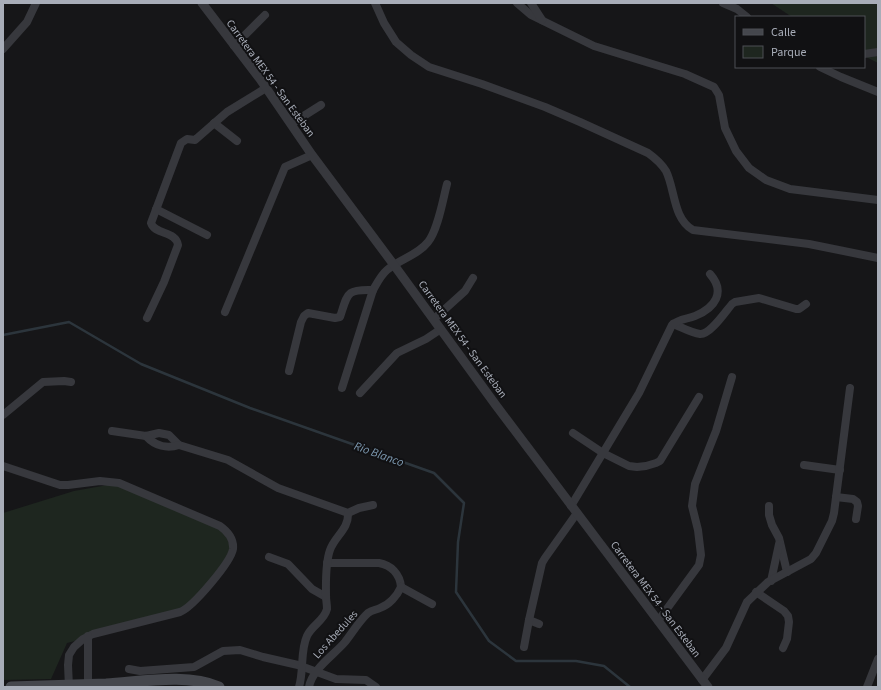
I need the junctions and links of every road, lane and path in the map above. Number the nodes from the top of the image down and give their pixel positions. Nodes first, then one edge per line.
1 (36, 3) edge
2 (202, 3) edge
3 (375, 3) edge
4 (517, 3) edge
5 (531, 3) edge
6 (724, 3) edge
7 (265, 15) dead end
8 (746, 16) edge
9 (542, 20) junction
10 (234, 46) junction
11 (3, 49) edge
12 (878, 52) edge
13 (865, 54) edge
14 (822, 68) edge
15 (266, 88) junction
16 (878, 92) edge
17 (321, 105) dead end
18 (214, 123) junction
19 (291, 124) junction
20 (237, 141) dead end
21 (312, 155) junction
22 (447, 184) dead end
23 (878, 200) edge
24 (156, 209) junction
25 (207, 235) dead end
26 (878, 258) edge
27 (394, 265) junction
28 (710, 274) dead end
29 (472, 278) dead end
30 (373, 290) junction
31 (806, 304) dead end
32 (225, 312) dead end
33 (147, 318) dead end
34 (434, 319) junction
35 (673, 324) junction
36 (441, 329) junction
37 (289, 371) dead end
38 (732, 377) dead end
39 (71, 382) dead end
40 (342, 388) dead end
41 (850, 388) dead end
42 (360, 393) dead end
43 (699, 397) dead end
44 (3, 415) edge
45 (112, 431) dead end
46 (573, 433) dead end
47 (146, 436) junction
48 (179, 445) junction
49 (603, 454) junction
50 (804, 465) dead end
51 (3, 466) edge
52 (840, 470) junction
53 (836, 497) junction
54 (373, 505) dead end
55 (769, 506) dead end
56 (574, 510) junction
57 (348, 513) junction
58 (856, 519) dead end
59 (779, 541) junction
60 (270, 557) dead end
61 (327, 563) junction
62 (787, 572) junction
63 (771, 581) junction
64 (401, 587) junction
65 (756, 592) junction
66 (326, 596) junction
67 (432, 604) dead end
68 (529, 620) junction
69 (658, 621) junction
70 (538, 624) dead end
71 (88, 636) junction
72 (524, 647) dead end
73 (783, 648) dead end
74 (878, 659) edge
75 (302, 666) junction
76 (129, 669) dead end
77 (316, 672) junction
78 (141, 684) edge
79 (194, 684) edge
80 (705, 684) edge
81 (69, 686) edge
82 (88, 686) edge
83 (11, 687) edge
84 (219, 687) edge
85 (299, 687) edge
86 (309, 687) edge
87 (376, 687) edge
88 (867, 687) edge

1 - 11 street
2 - 10 street, Carretera MEX 54 - San Esteban
3 - 26 street
4 - 9 street
5 - 9 street
6 - 8 street
7 - 10 street
9 - 23 street
10 - 15 street, Carretera MEX 54 - San Esteban
12 - 13 street
14 - 16 street
15 - 18 street
15 - 19 street, Carretera MEX 54 - San Esteban
17 - 19 street
18 - 20 street
18 - 24 street
19 - 21 street, Carretera MEX 54 - San Esteban
21 - 27 street, Carretera MEX 54 - San Esteban
21 - 32 street
22 - 27 street
24 - 25 street
24 - 33 street
27 - 30 street
27 - 34 street, Carretera MEX 54 - San Esteban
28 - 35 street
29 - 34 street
30 - 37 street
30 - 40 street
31 - 35 street
34 - 36 street, Carretera MEX 54 - San Esteban
35 - 49 street
36 - 42 street
36 - 56 street, Carretera MEX 54 - San Esteban
38 - 69 street
39 - 44 street
41 - 52 street
43 - 49 street
45 - 47 street
46 - 49 street
47 - 48 street
47 - 48 street
48 - 57 street
49 - 56 street
50 - 52 street
51 - 71 street
52 - 53 street
53 - 58 street
53 - 62 street
54 - 57 street
55 - 59 street
56 - 68 street
56 - 69 street, Carretera MEX 54 - San Esteban
57 - 61 street, Los Abedules
59 - 62 street
59 - 63 street
60 - 66 street
61 - 64 street
61 - 66 street, Los Abedules
62 - 63 street
63 - 65 street
64 - 67 street
64 - 77 street, Los Abedules
65 - 73 street
65 - 80 street
66 - 75 street, Los Abedules
68 - 70 street
68 - 72 street
69 - 80 street, Carretera MEX 54 - San Esteban
71 - 81 street
71 - 82 street
74 - 88 street
75 - 76 street
75 - 77 street
75 - 85 street, Los Abedules
77 - 86 street, Los Abedules
77 - 87 street
78 - 79 main road
78 - 82 main road
79 - 84 main road
81 - 82 main road
81 - 83 main road

